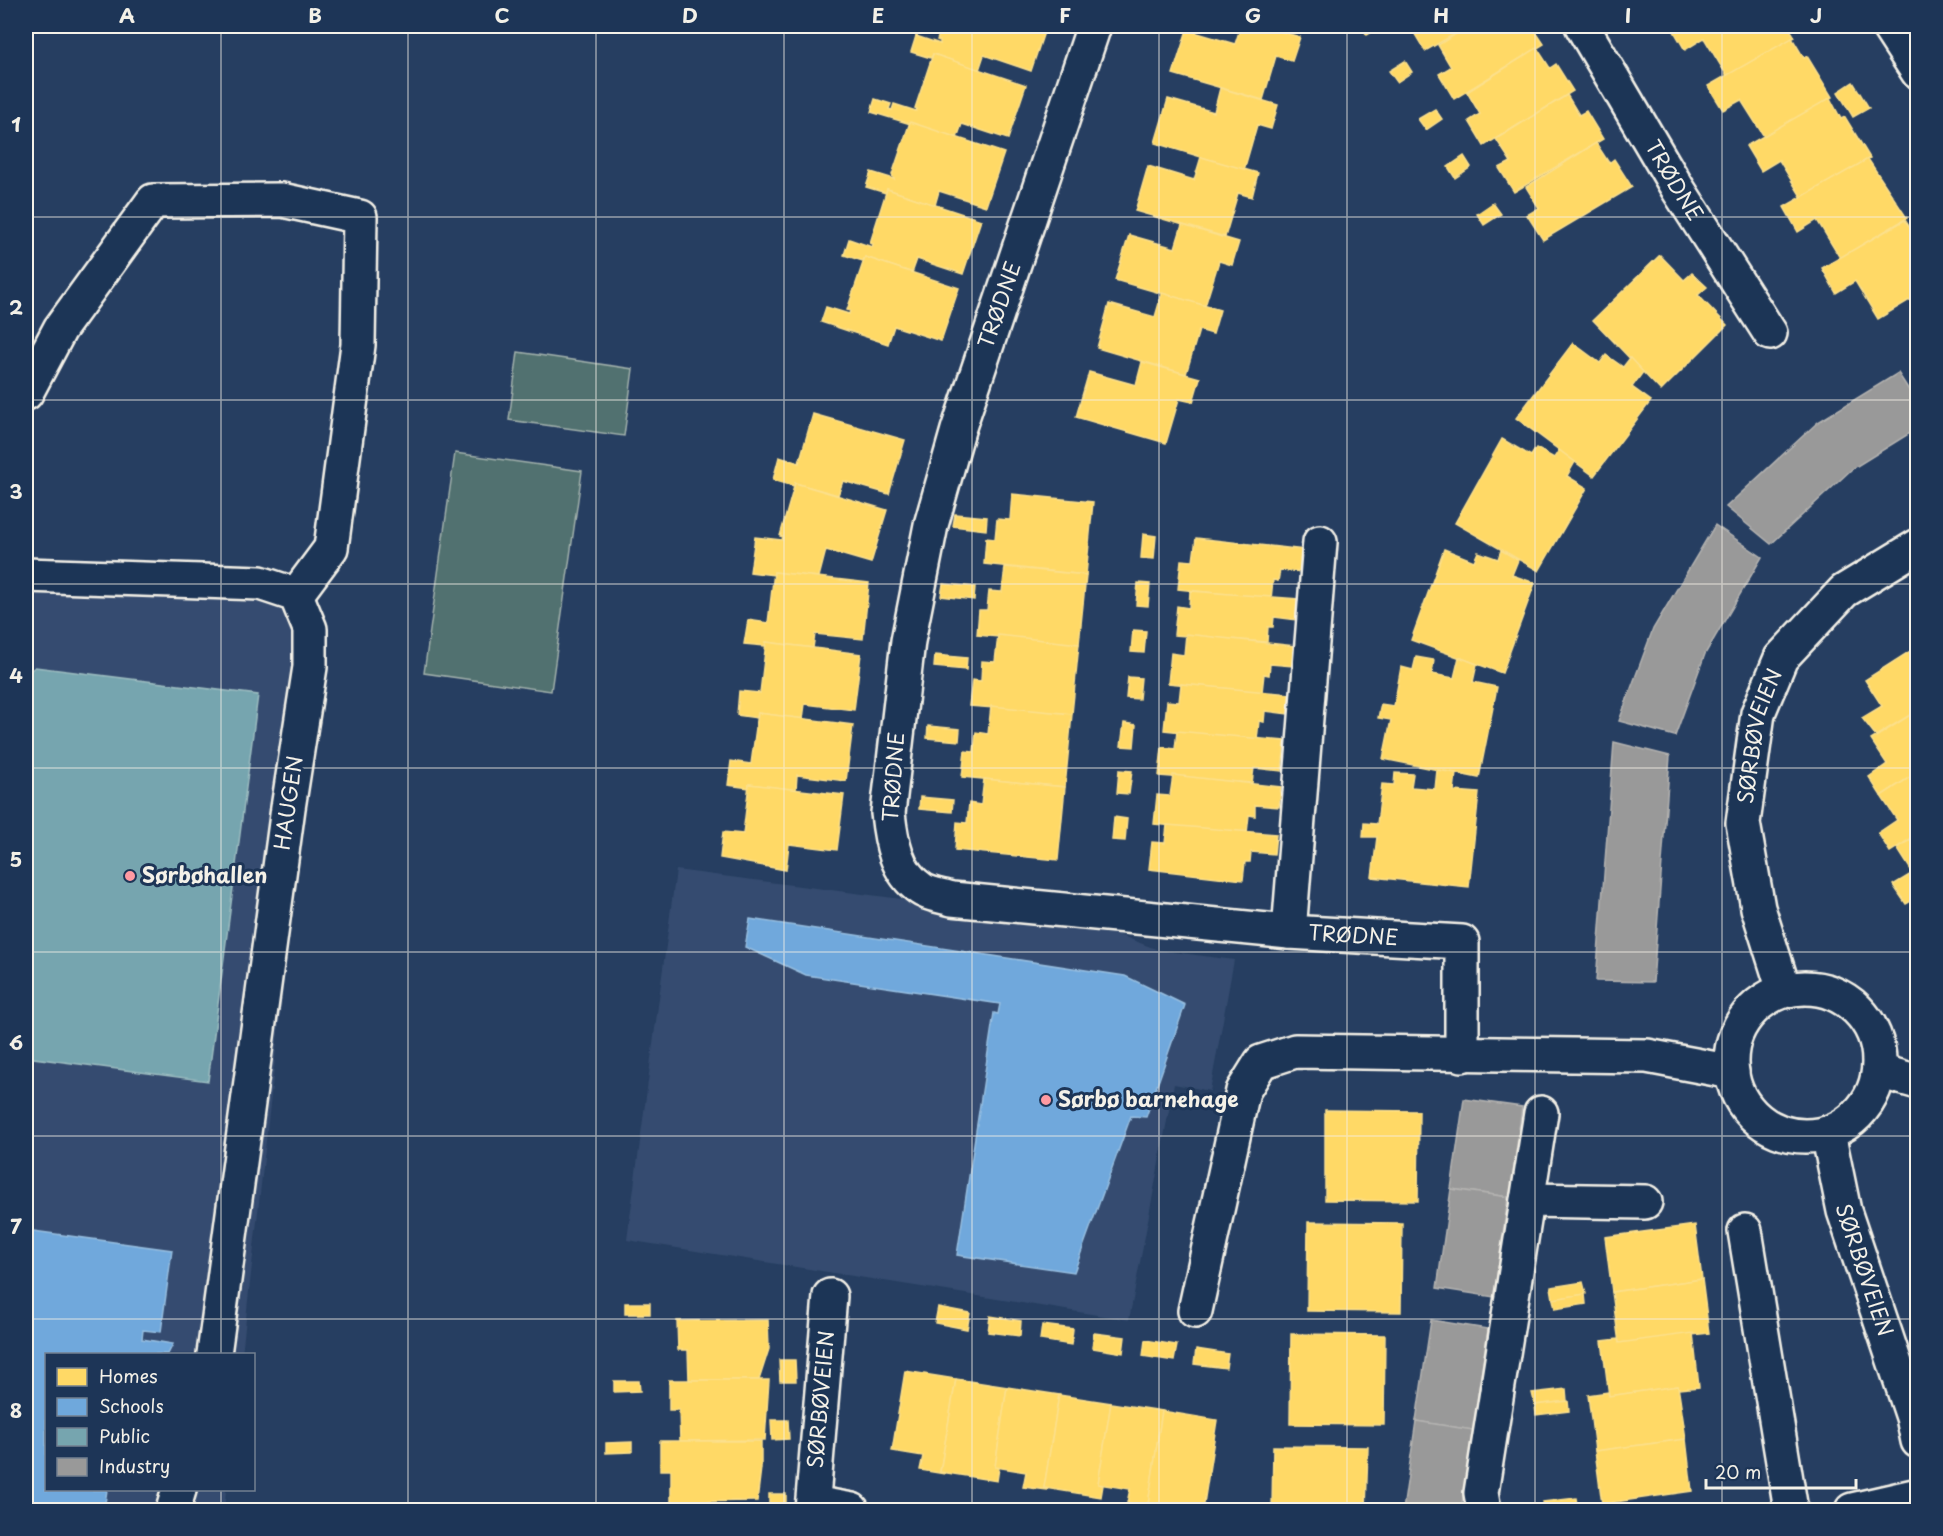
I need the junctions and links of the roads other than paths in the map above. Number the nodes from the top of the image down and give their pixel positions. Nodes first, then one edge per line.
1 (1095, 26) edge
2 (1582, 26) edge
3 (1901, 33) edge
4 (1917, 72) edge
5 (1770, 333) dead end
6 (26, 393) edge
7 (1320, 542) dead end
8 (1917, 546) edge
9 (26, 575) edge
10 (296, 596) junction
11 (1290, 932) junction
12 (1784, 990) junction
13 (1462, 1055) junction
14 (1879, 1071) junction
15 (1732, 1072) junction
16 (1917, 1082) edge
17 (1541, 1113) dead end
18 (1827, 1133) junction
19 (1527, 1200) junction
20 (1645, 1202) dead end
21 (1745, 1231) dead end
22 (830, 1296) dead end
23 (1195, 1311) dead end
24 (214, 1353) edge
25 (1917, 1441) edge
26 (179, 1491) edge
27 (1917, 1495) edge
28 (812, 1507) edge
29 (173, 1510) edge
30 (852, 1510) edge
31 (1484, 1510) edge
32 (1791, 1510) edge
33 (1852, 1510) edge

1 - 11 street, TRØDNE
2 - 5 street, TRØDNE
3 - 4 street
6 - 10 street
7 - 11 street
8 - 12 street, SØRBØVEIEN
9 - 10 street
10 - 24 street, HAUGEN
11 - 13 street, TRØDNE
12 - 14 street
12 - 15 street
13 - 15 street
13 - 23 street
14 - 16 street
14 - 18 street
15 - 18 street
17 - 19 street
18 - 25 street, SØRBØVEIEN
19 - 20 street
19 - 31 street
21 - 32 street
22 - 28 street, SØRBØVEIEN
26 - 29 street
27 - 33 street
28 - 30 street, SØRBØVEIEN

